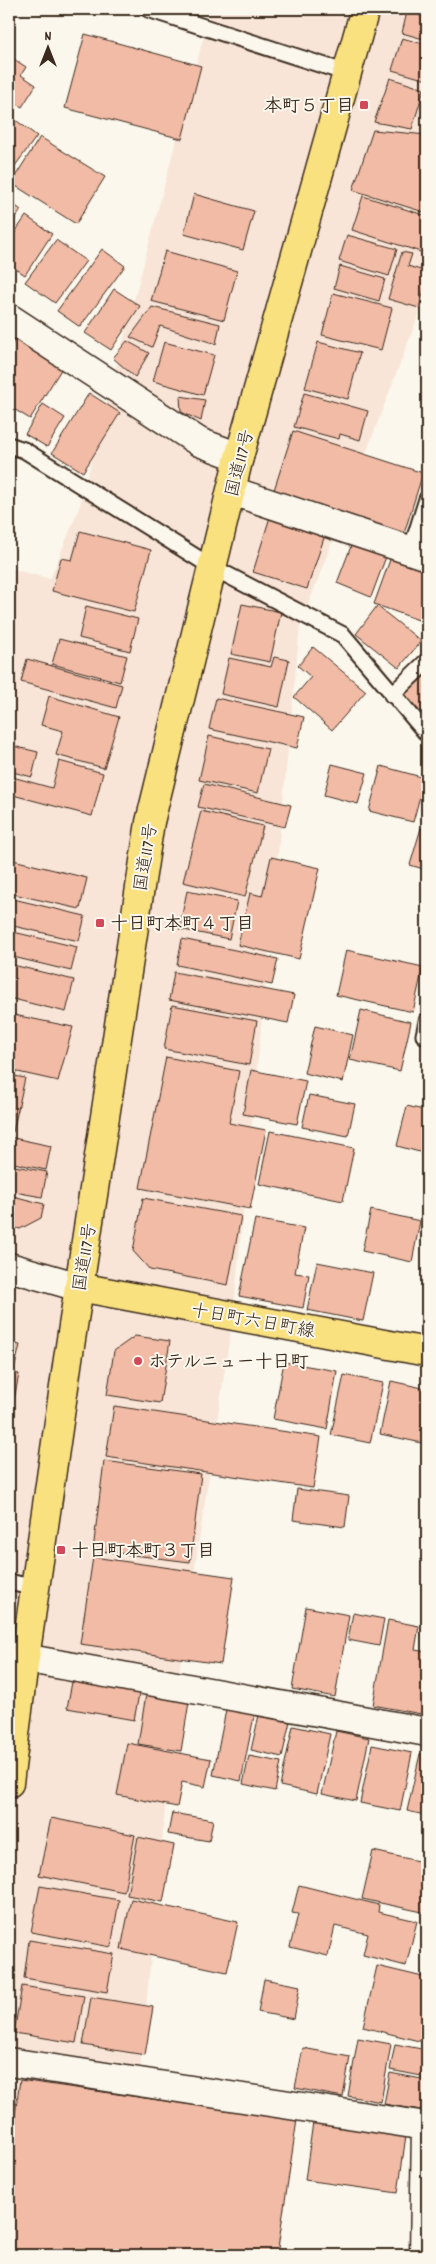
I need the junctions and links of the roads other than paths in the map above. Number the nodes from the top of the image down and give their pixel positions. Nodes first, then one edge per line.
1 (148, 9) edge
2 (365, 9) edge
3 (347, 73) junction
4 (9, 318) edge
5 (9, 445) edge
6 (239, 457) junction
7 (232, 491) junction
8 (427, 499) edge
9 (419, 553) edge
10 (212, 567) junction
11 (427, 661) edge
12 (392, 695) junction
13 (427, 734) edge
14 (427, 1021) edge
15 (427, 1037) edge
16 (9, 1267) edge
17 (79, 1287) junction
18 (427, 1352) edge
19 (22, 1585) edge
20 (24, 1658) junction
21 (15, 1684) edge
22 (427, 1732) edge
23 (9, 1783) edge
24 (9, 2062) edge
25 (426, 2122) edge
26 (424, 2255) edge

1 - 3 lane
2 - 3 main road, 国道117号
3 - 6 main road, 国道117号
4 - 6 street
5 - 10 lane
6 - 7 main road, 国道117号
7 - 9 street
7 - 10 main road, 国道117号
8 - 9 lane
10 - 12 lane
10 - 17 main road, 国道117号
11 - 12 lane
12 - 13 lane
14 - 15 lane
16 - 17 street
17 - 18 main road, 十日町六日町線
17 - 19 main road, 国道117号
19 - 20 main road, 国道117号
20 - 21 main road, 国道117号
20 - 22 street
21 - 23 main road, 国道117号
24 - 25 street
25 - 26 street

